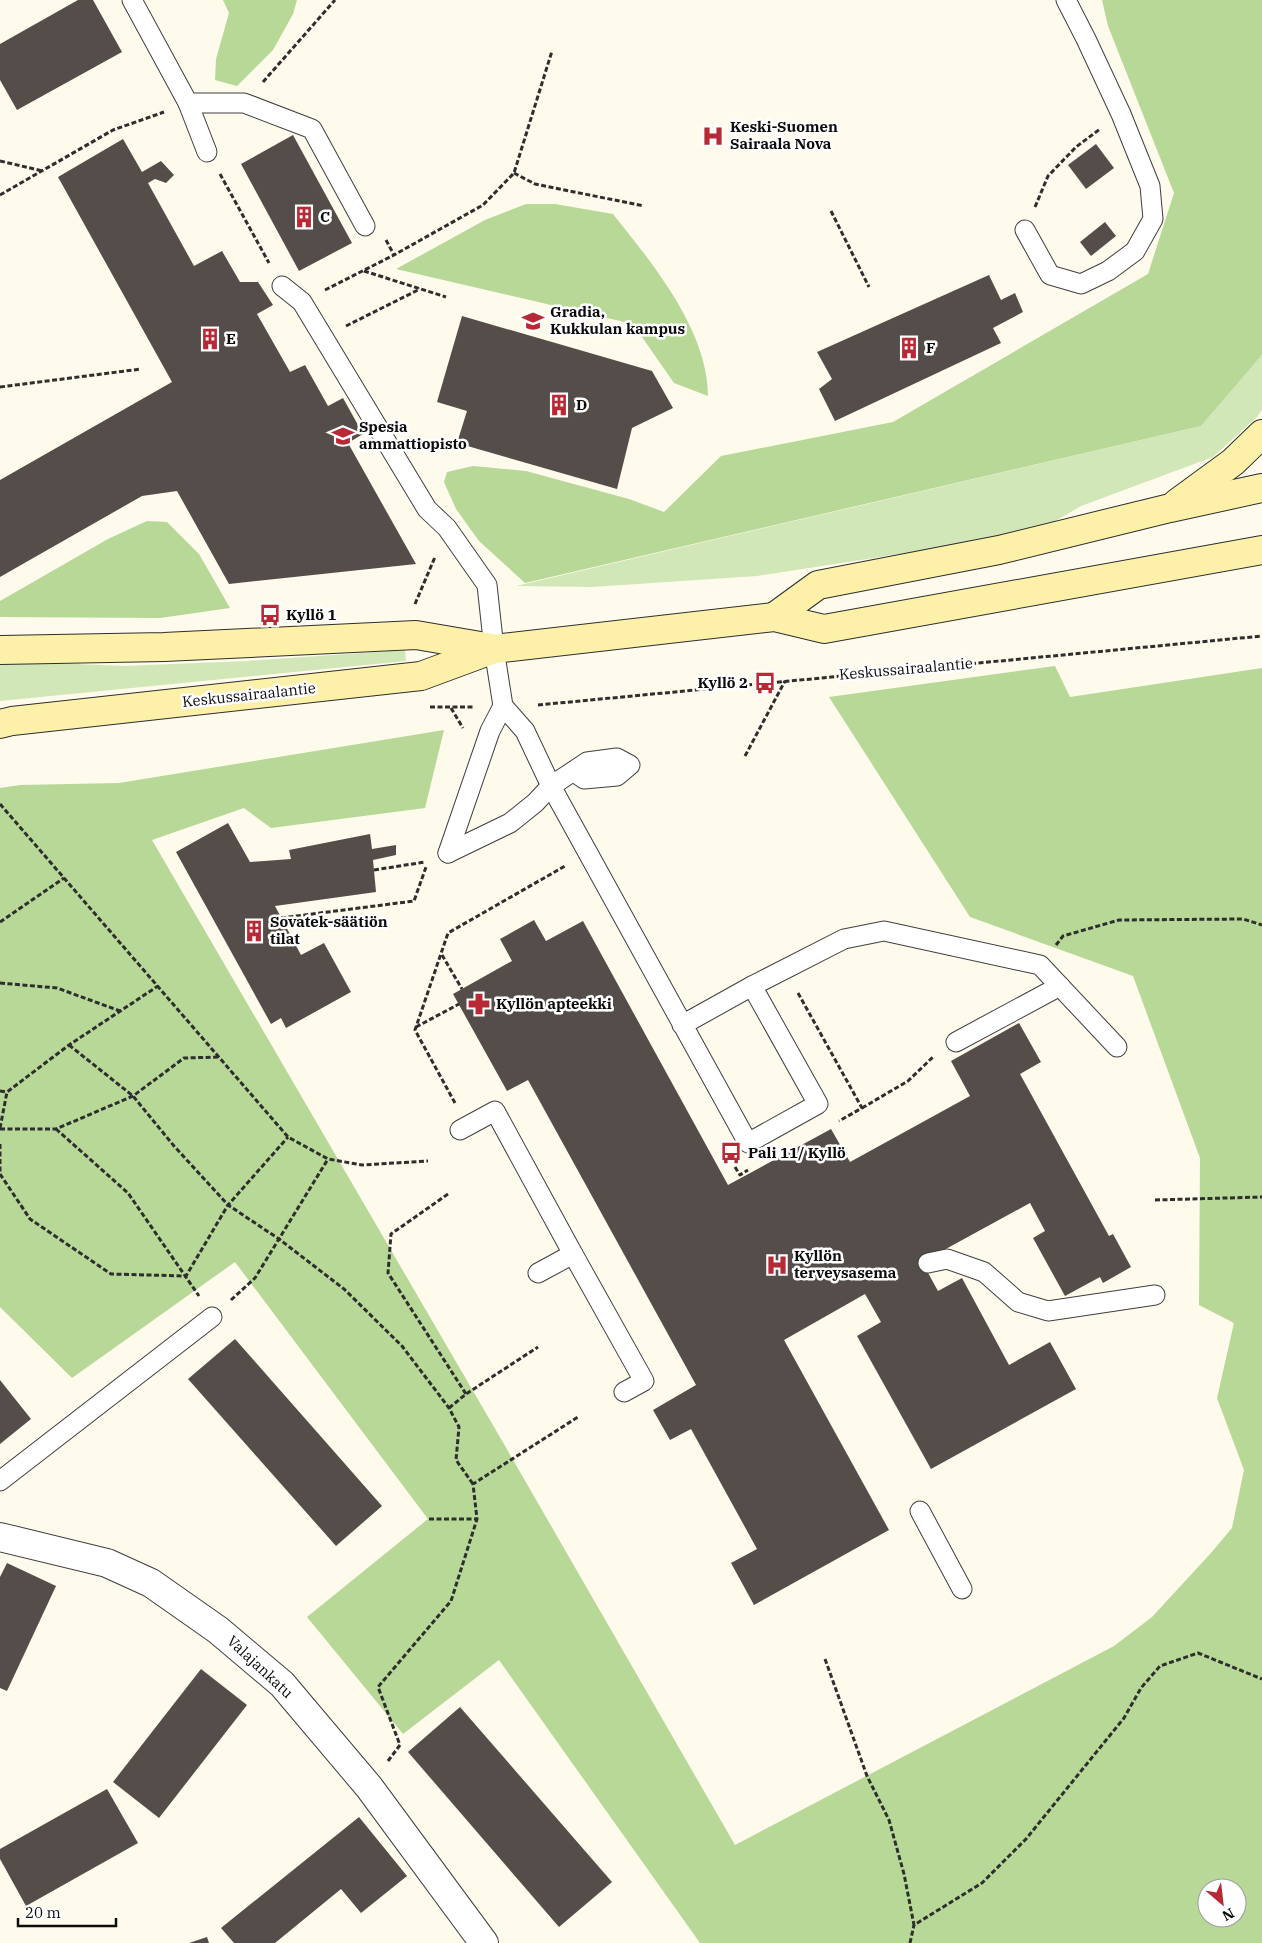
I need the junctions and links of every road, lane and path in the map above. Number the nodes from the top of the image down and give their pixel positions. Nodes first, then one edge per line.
1 (132, 0) edge
2 (335, 0) edge
3 (1066, 0) edge
4 (552, 51) dead end
5 (188, 103) junction
6 (244, 103) junction
7 (1106, 125) dead end
8 (207, 152) joint
9 (0, 160) edge
10 (43, 171) junction
11 (514, 173) junction
12 (0, 195) edge
13 (644, 206) dead end
14 (832, 211) dead end
15 (365, 226) dead end
16 (1025, 230) joint
17 (390, 248) dead end
18 (394, 255) junction
19 (364, 271) junction
20 (282, 286) joint
21 (869, 287) dead end
22 (420, 289) junction
23 (446, 297) dead end
24 (302, 302) junction
25 (324, 338) junction
26 (141, 369) dead end
27 (0, 387) edge
28 (1262, 434) edge
29 (1262, 488) edge
30 (1170, 508) junction
31 (447, 528) junction
32 (1262, 550) edge
33 (413, 609) dead end
34 (774, 617) junction
35 (1262, 636) edge
36 (494, 649) junction
37 (0, 650) edge
38 (786, 680) junction
39 (549, 704) dead end
40 (503, 706) junction
41 (0, 724) edge
42 (745, 756) dead end
43 (574, 772) dead end
44 (551, 786) junction
45 (0, 804) edge
46 (428, 862) dead end
47 (568, 864) dead end
48 (374, 870) dead end
49 (64, 878) junction
50 (414, 901) dead end
51 (281, 918) dead end
52 (0, 922) edge
53 (1262, 925) edge
54 (1063, 936) dead end
55 (441, 954) junction
56 (0, 983) edge
57 (158, 986) junction
58 (752, 986) junction
59 (1060, 986) junction
60 (462, 989) dead end
61 (459, 1004) dead end
62 (121, 1011) junction
63 (682, 1025) junction
64 (416, 1027) junction
65 (956, 1042) joint
66 (69, 1045) junction
67 (1117, 1047) dead end
68 (220, 1057) junction
69 (0, 1092) edge
70 (7, 1092) junction
71 (133, 1096) junction
72 (862, 1108) dead end
73 (463, 1128) joint
74 (0, 1129) edge
75 (56, 1129) junction
76 (288, 1137) junction
77 (0, 1144) edge
78 (328, 1159) junction
79 (428, 1161) dead end
80 (448, 1194) dead end
81 (1262, 1197) edge
82 (1155, 1200) dead end
83 (228, 1205) junction
84 (279, 1239) junction
85 (572, 1254) junction
86 (928, 1263) dead end
87 (538, 1273) dead end
88 (186, 1276) junction
89 (1156, 1295) dead end
90 (212, 1318) junction
91 (538, 1347) dead end
92 (624, 1392) dead end
93 (466, 1394) junction
94 (449, 1408) junction
95 (578, 1417) dead end
96 (0, 1481) edge
97 (473, 1484) junction
98 (920, 1511) dead end
99 (477, 1518) junction
100 (429, 1519) dead end
101 (0, 1537) edge
102 (962, 1589) dead end
103 (825, 1659) dead end
104 (1262, 1679) edge
105 (368, 1787) junction
106 (914, 1925) junction
107 (484, 1943) edge
108 (910, 1943) edge

1 - 5 lane
2 - 6 path
3 - 16 lane
4 - 11 path
5 - 6 lane
5 - 8 lane
5 - 10 path
6 - 15 lane
7 - 16 path
8 - 20 path
9 - 10 path
10 - 12 path
11 - 13 path
11 - 18 path
14 - 21 path
17 - 18 path
18 - 19 path
19 - 22 path
19 - 24 path
20 - 24 lane
22 - 23 path
22 - 25 path
24 - 25 lane
25 - 31 lane
26 - 27 path
28 - 30 main road
29 - 30 main road, Keskussairaalantie
30 - 34 main road, Keskussairaalantie
31 - 33 path
31 - 36 lane
32 - 34 main road, Keskussairaalantie
34 - 36 main road, Keskussairaalantie
35 - 38 path, Keskussairaalantie
36 - 37 main road, Keskussairaalantie
36 - 40 lane
36 - 41 main road, Keskussairaalantie
38 - 39 path, Keskussairaalantie
38 - 42 path
40 - 44 lane
40 - 44 lane
43 - 44 lane
44 - 63 lane
45 - 49 path
46 - 48 path
47 - 55 path
49 - 52 path
49 - 57 path
50 - 51 path
53 - 54 path
55 - 60 path
55 - 64 path
56 - 62 path
57 - 62 path
57 - 68 path
58 - 59 lane
58 - 63 lane
58 - 63 lane
59 - 65 lane
59 - 67 lane
61 - 64 path
62 - 66 path
64 - 73 path
65 - 72 path
66 - 70 path
66 - 71 path
68 - 71 path
68 - 76 path
69 - 70 path
70 - 74 path
71 - 75 path
71 - 83 path
73 - 85 lane
74 - 75 path
75 - 88 path
76 - 78 path
76 - 83 path
77 - 88 path
78 - 79 path
78 - 84 path
80 - 93 path
81 - 82 path
83 - 84 path
83 - 88 path
84 - 90 path
84 - 94 path
85 - 87 lane
85 - 92 lane
86 - 89 lane
88 - 90 path
90 - 96 lane
91 - 93 path
93 - 94 path
94 - 97 path
95 - 97 path
97 - 99 path
98 - 102 lane
99 - 100 path
99 - 105 path
101 - 105 street, Valajankatu
103 - 106 path
104 - 106 path
105 - 107 street, Valajankatu
106 - 108 path

